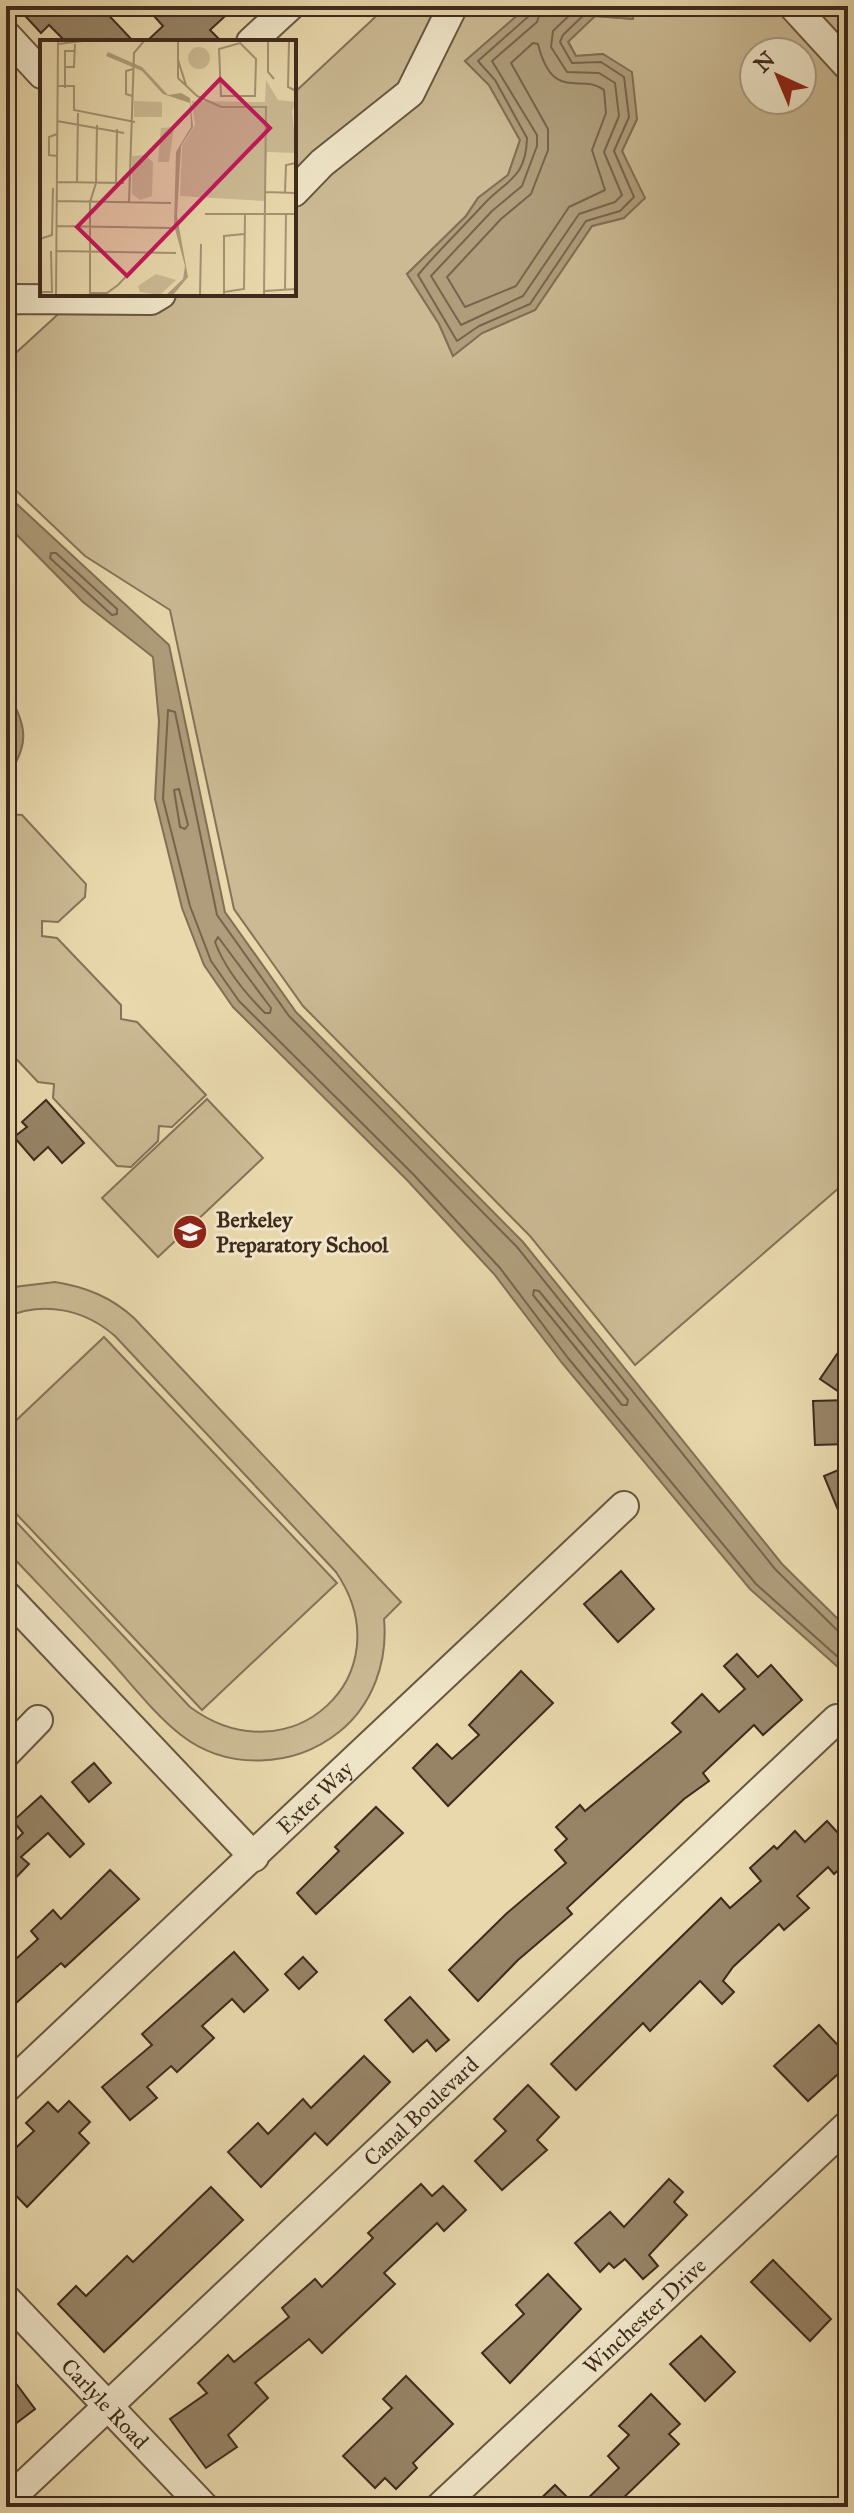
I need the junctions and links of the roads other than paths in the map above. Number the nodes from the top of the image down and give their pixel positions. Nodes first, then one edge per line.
1 (290, 6) edge
2 (453, 6) edge
3 (793, 6) edge
4 (6, 35) edge
5 (253, 40) edge
6 (848, 66) edge
7 (40, 72) edge
8 (296, 190) edge
9 (158, 296) edge
10 (6, 304) edge
11 (624, 1506) dead end
12 (6, 1595) edge
13 (837, 1719) dead end
14 (38, 1720) dead end
15 (6, 1753) edge
16 (254, 1857) junction
17 (6, 2088) edge
18 (844, 2140) edge
19 (6, 2299) edge
20 (108, 2407) junction
21 (6, 2502) edge
22 (204, 2507) edge
23 (440, 2507) edge

1 - 5 street
2 - 8 street
3 - 6 street
4 - 7 street
9 - 10 street
11 - 16 street, Exter Way
12 - 16 street
13 - 20 street, Canal Boulevard
14 - 15 street
16 - 17 street, Exter Way
18 - 23 street, Winchester Drive
19 - 20 street, Carlyle Road
20 - 21 street, Canal Boulevard
20 - 22 street, Carlyle Road

